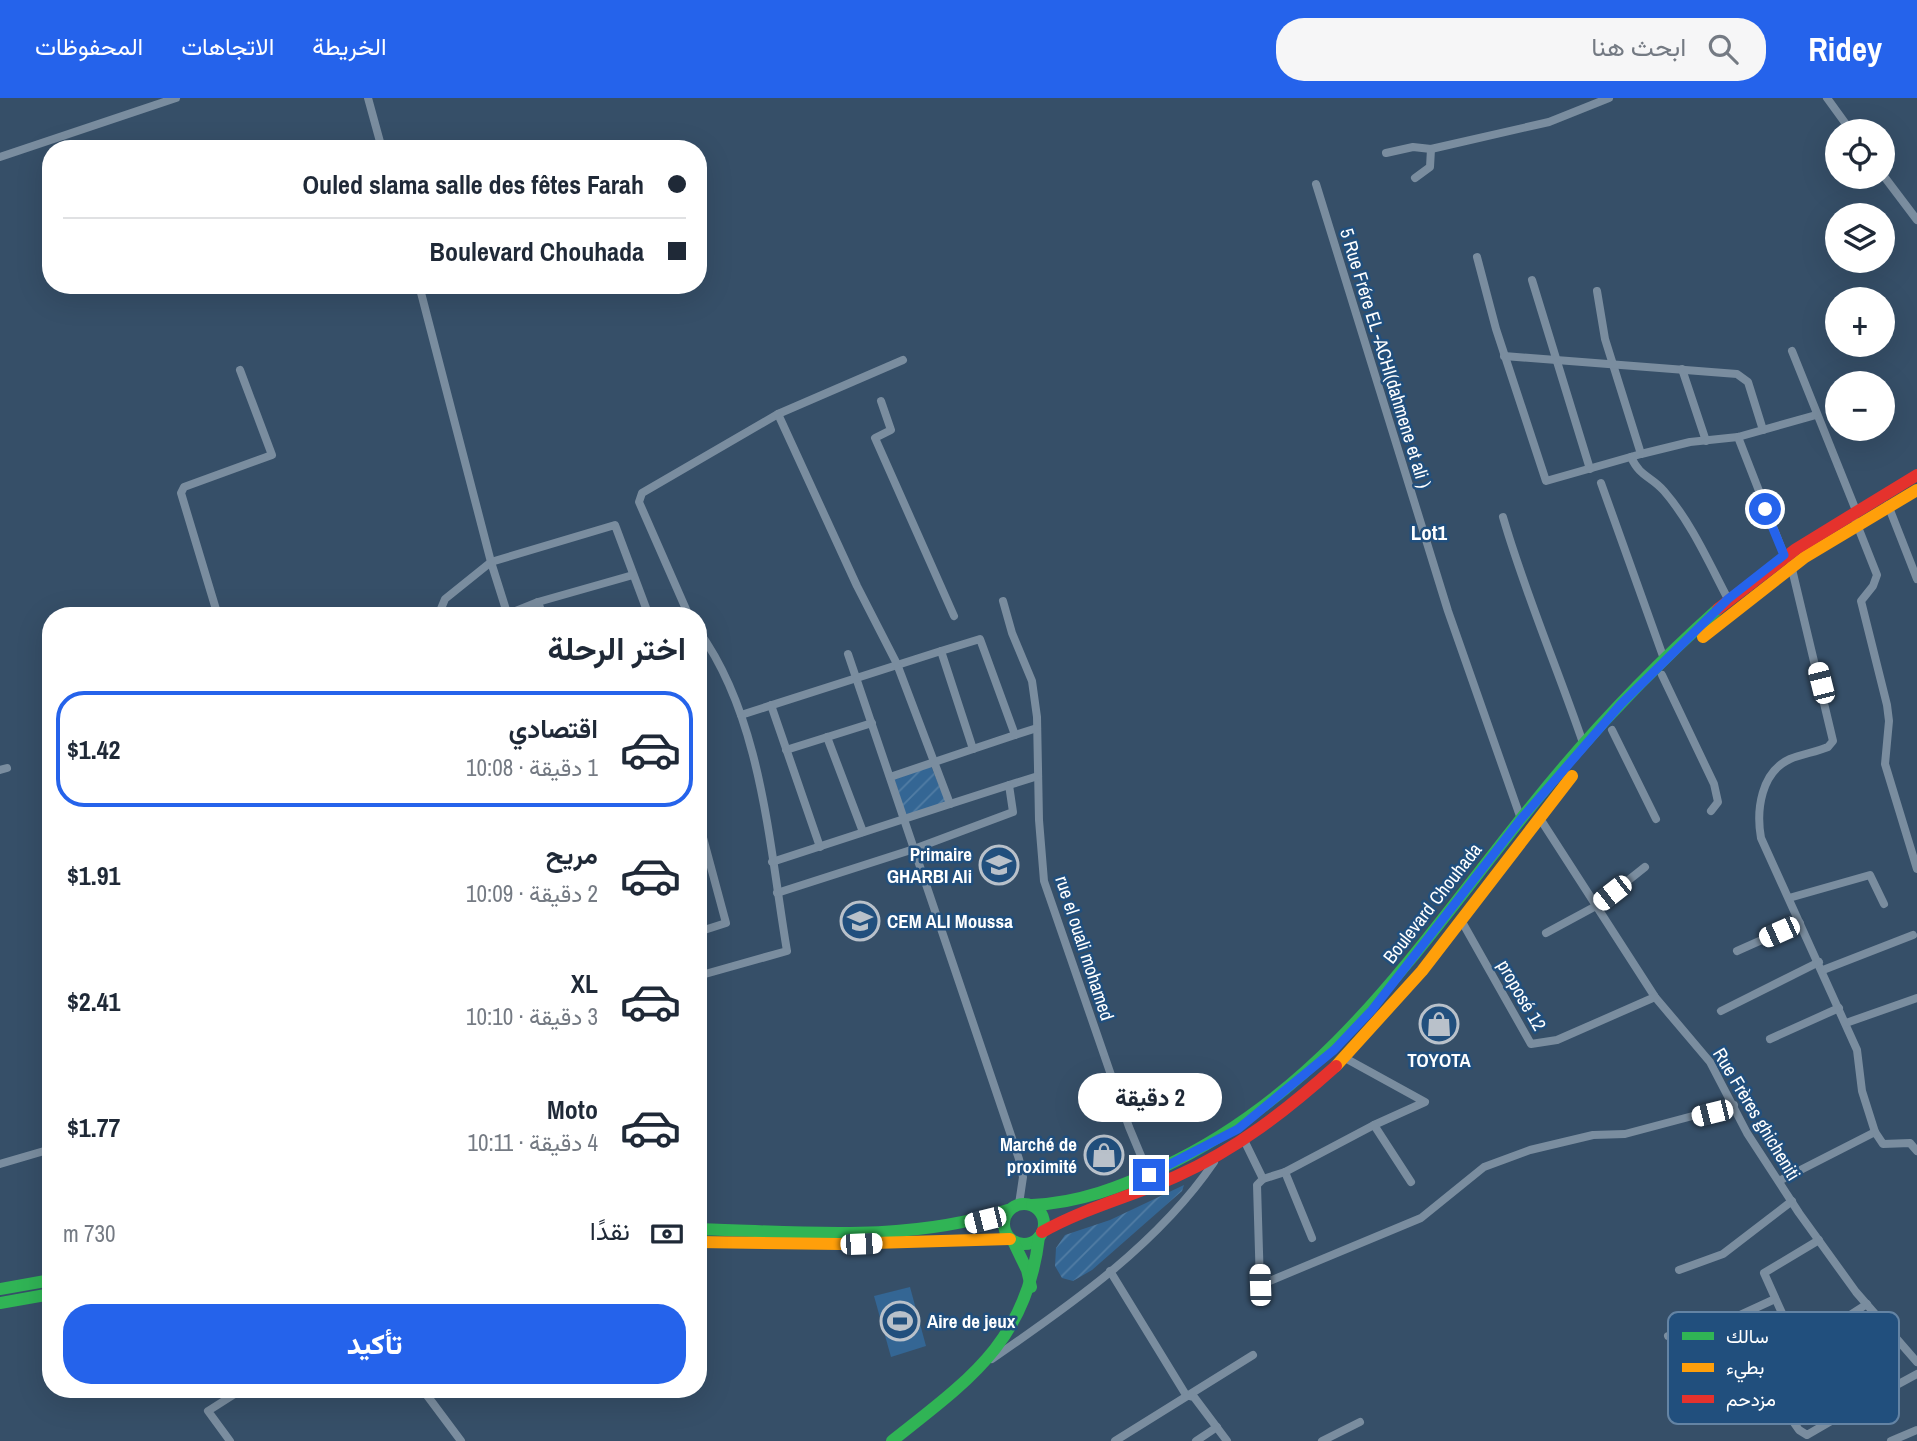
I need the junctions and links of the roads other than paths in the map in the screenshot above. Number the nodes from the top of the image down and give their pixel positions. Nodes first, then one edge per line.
1 (176, 98) edge
2 (368, 98) edge
3 (1609, 98) edge
4 (1826, 98) edge
5 (1842, 119) edge
6 (51, 140) edge
7 (380, 140) edge
8 (42, 143) edge
9 (1431, 149) junction
10 (1386, 153) dead end
11 (0, 157) edge
12 (1415, 178) dead end
13 (1316, 184) dead end
14 (1894, 189) edge
15 (1917, 220) edge
16 (1478, 257) dead end
17 (1532, 280) dead end
18 (1597, 291) dead end
19 (421, 294) edge
20 (1792, 351) dead end
21 (1504, 356) junction
22 (1555, 359) junction
23 (903, 360) dead end
24 (1613, 363) junction
25 (1682, 369) junction
26 (240, 370) dead end
27 (881, 401) dead end
28 (778, 414) junction
29 (1816, 415) junction
30 (1763, 430) junction
31 (1738, 437) junction
32 (1706, 441) junction
33 (1641, 454) junction
34 (1631, 457) junction
35 (1590, 469) junction
36 (1917, 475) edge
37 (1601, 483) dead end
38 (1917, 490) edge
39 (1888, 505) junction
40 (1856, 515) junction
41 (1503, 517) dead end
42 (1787, 559) junction
43 (491, 562) junction
44 (634, 575) junction
45 (1917, 579) edge
46 (1728, 599) junction
47 (1003, 601) dead end
48 (538, 602) junction
49 (215, 607) edge
50 (442, 607) edge
51 (504, 607) edge
52 (527, 607) edge
53 (540, 607) edge
54 (646, 607) edge
55 (685, 607) edge
56 (954, 615) dead end
57 (707, 642) edge
58 (941, 651) junction
59 (848, 654) dead end
60 (1664, 659) junction
61 (897, 664) junction
62 (1662, 675) junction
63 (856, 676) junction
64 (771, 705) junction
65 (741, 715) junction
66 (872, 723) junction
67 (1037, 728) junction
68 (1612, 730) junction
69 (1015, 735) junction
70 (827, 737) junction
71 (1584, 746) junction
72 (973, 749) junction
73 (786, 750) junction
74 (933, 762) junction
75 (1038, 776) junction
76 (890, 777) junction
77 (1009, 785) junction
78 (950, 804) junction
79 (1535, 811) junction
80 (1711, 811) dead end
81 (905, 819) junction
82 (1521, 819) junction
83 (1656, 819) dead end
84 (863, 832) junction
85 (820, 847) junction
86 (914, 849) junction
87 (707, 861) edge
88 (772, 862) junction
89 (1645, 867) dead end
90 (1917, 869) edge
91 (777, 893) junction
92 (1789, 898) junction
93 (1884, 904) dead end
94 (1596, 905) junction
95 (1461, 920) junction
96 (1800, 923) junction
97 (707, 929) edge
98 (1546, 933) dead end
99 (1913, 935) dead end
100 (1737, 951) dead end
101 (1821, 966) junction
102 (707, 974) edge
103 (1655, 997) junction
104 (1917, 998) edge
105 (1839, 1008) junction
106 (1721, 1011) dead end
107 (1846, 1023) junction
108 (1770, 1039) dead end
109 (1344, 1058) junction
110 (1734, 1105) junction
111 (1374, 1125) junction
112 (1875, 1132) junction
113 (1244, 1140) junction
114 (42, 1152) edge
115 (1917, 1152) edge
116 (1221, 1153) junction
117 (0, 1164) edge
118 (1285, 1172) junction
119 (1149, 1175) junction
120 (1263, 1179) junction
121 (1779, 1181) junction
122 (1411, 1182) dead end
123 (1792, 1201) junction
124 (1020, 1206) junction
125 (707, 1229) edge
126 (1041, 1235) junction
127 (1312, 1238) dead end
128 (1011, 1240) junction
129 (1819, 1240) junction
130 (707, 1242) edge
131 (1679, 1269) dead end
132 (1111, 1271) junction
133 (42, 1282) edge
134 (0, 1289) edge
135 (1031, 1291) junction
136 (42, 1296) edge
137 (1775, 1298) junction
138 (0, 1303) edge
139 (1867, 1304) junction
140 (1746, 1312) edge
141 (1781, 1312) edge
142 (1855, 1312) edge
143 (1874, 1312) edge
144 (1899, 1341) edge
145 (1253, 1355) dead end
146 (987, 1362) junction
147 (1917, 1362) edge
148 (1917, 1374) edge
149 (1899, 1384) edge
150 (1186, 1395) junction
151 (228, 1398) edge
152 (429, 1398) edge
153 (1360, 1422) dead end
154 (1795, 1424) edge
155 (1828, 1424) edge
156 (1217, 1427) junction
157 (1917, 1430) edge
158 (1808, 1438) edge
159 (230, 1441) edge
160 (461, 1441) edge
161 (892, 1441) edge
162 (1115, 1441) edge
163 (1196, 1441) edge
164 (1227, 1441) edge
165 (1322, 1441) edge
166 (1891, 1441) edge

1 - 6 street
2 - 7 street
3 - 9 street
4 - 5 street
8 - 11 street
9 - 10 street
9 - 12 street
13 - 82 street, 5 Rue Frére EL -ACHI(dahmene et ali )
14 - 15 street
16 - 21 street
17 - 22 street
18 - 24 street
19 - 43 street
20 - 29 street
21 - 22 street
21 - 35 street
22 - 24 street
22 - 35 street
23 - 28 street
24 - 25 street
24 - 33 street
25 - 30 street
25 - 32 street
26 - 49 street
27 - 56 street
28 - 55 street
28 - 61 street
29 - 30 street
29 - 40 street
30 - 31 street
31 - 32 street
31 - 42 street
32 - 33 street
33 - 34 street
34 - 35 street
34 - 46 street
36 - 40 main road
37 - 60 street
38 - 39 main road
39 - 40 main road
39 - 45 street
40 - 42 main road
40 - 90 street
41 - 71 street
42 - 46 main road, Boulevard Chouhada
42 - 62 main road
42 - 92 street
43 - 44 street
43 - 50 street
43 - 51 street
44 - 48 street
44 - 54 street
46 - 60 main road, Boulevard Chouhada
47 - 67 street, rue el ouali mohamed
48 - 52 street
48 - 53 street
57 - 65 street
58 - 61 street
58 - 69 street
58 - 72 street
59 - 63 street
60 - 71 main road, Boulevard Chouhada
61 - 63 street
61 - 74 street
62 - 68 main road
62 - 80 street
63 - 64 street
63 - 66 street
64 - 65 street
64 - 73 street
65 - 88 street
66 - 70 street
66 - 76 street
67 - 69 street
67 - 75 street, rue el ouali mohamed
68 - 79 main road
68 - 83 street
69 - 72 street
70 - 73 street
70 - 84 street
71 - 79 main road, Boulevard Chouhada
72 - 74 street
73 - 85 street
74 - 76 street
74 - 78 street
75 - 77 street
75 - 119 street, rue el ouali mohamed
76 - 81 street
77 - 78 street
77 - 86 street
78 - 81 street
79 - 82 main road, Boulevard Chouhada
79 - 94 street, Rue Frères ghicheniti
79 - 95 main road
81 - 84 street
81 - 86 street
82 - 119 main road, Boulevard Chouhada
84 - 85 street
85 - 88 street
86 - 91 street
86 - 124 street
87 - 97 street
88 - 91 street
89 - 94 street
91 - 102 street
92 - 93 street
92 - 96 street
94 - 98 street
94 - 103 street, Rue Frères ghicheniti
95 - 103 street, proposé 12
95 - 109 main road
96 - 100 street
96 - 101 street
99 - 101 street
101 - 105 street
101 - 106 street
103 - 110 street, Rue Frères ghicheniti
104 - 107 street
105 - 107 street
105 - 108 street
107 - 112 street
109 - 111 street
109 - 113 main road
110 - 120 street
110 - 121 street, Rue Frères ghicheniti
111 - 118 street
111 - 122 street
112 - 115 street
112 - 121 street
113 - 116 main road
113 - 120 street
114 - 117 street
116 - 126 main road
116 - 132 street
118 - 120 street
118 - 127 street
119 - 124 main road, Boulevard Chouhada
121 - 123 street, Rue Frères ghicheniti
123 - 129 street, Rue Frères ghicheniti
123 - 131 street
124 - 125 main road, Boulevard Chouhada
124 - 126 main road
124 - 128 main road
126 - 128 main road
126 - 135 main road
128 - 130 main road
128 - 135 main road
129 - 137 street
129 - 139 street, Rue Frères ghicheniti
132 - 146 street
132 - 150 street
133 - 134 main road
135 - 146 main road
136 - 138 main road
137 - 140 street
137 - 141 street
139 - 142 street
139 - 143 street, Rue Frères ghicheniti
144 - 147 street, Rue Frères ghicheniti
145 - 150 street
146 - 161 main road
148 - 149 street
150 - 156 street
150 - 162 street
151 - 159 street
152 - 160 street
153 - 165 street
154 - 158 street
155 - 158 street
156 - 163 street
156 - 164 street
157 - 166 street

